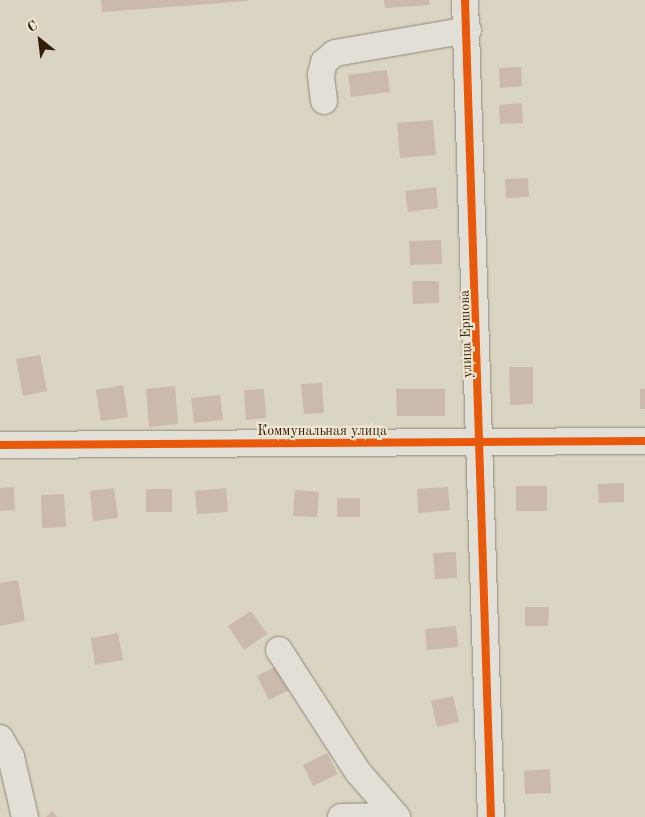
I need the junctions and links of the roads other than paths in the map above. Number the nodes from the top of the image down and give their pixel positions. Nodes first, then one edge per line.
1 (465, 0) edge
2 (468, 30) junction
3 (324, 101) dead end
4 (645, 441) edge
5 (482, 443) junction
6 (0, 445) edge
7 (280, 650) dead end
8 (1, 743) edge
9 (396, 816) edge
10 (25, 817) edge
11 (341, 817) edge
12 (491, 817) edge

1 - 2 street, улица Ершова
2 - 3 street
2 - 5 street, улица Ершова
4 - 5 street, Коммунальная улица
5 - 6 street, Коммунальная улица
5 - 12 street, улица Ершова
7 - 9 street
8 - 10 street
9 - 11 street

